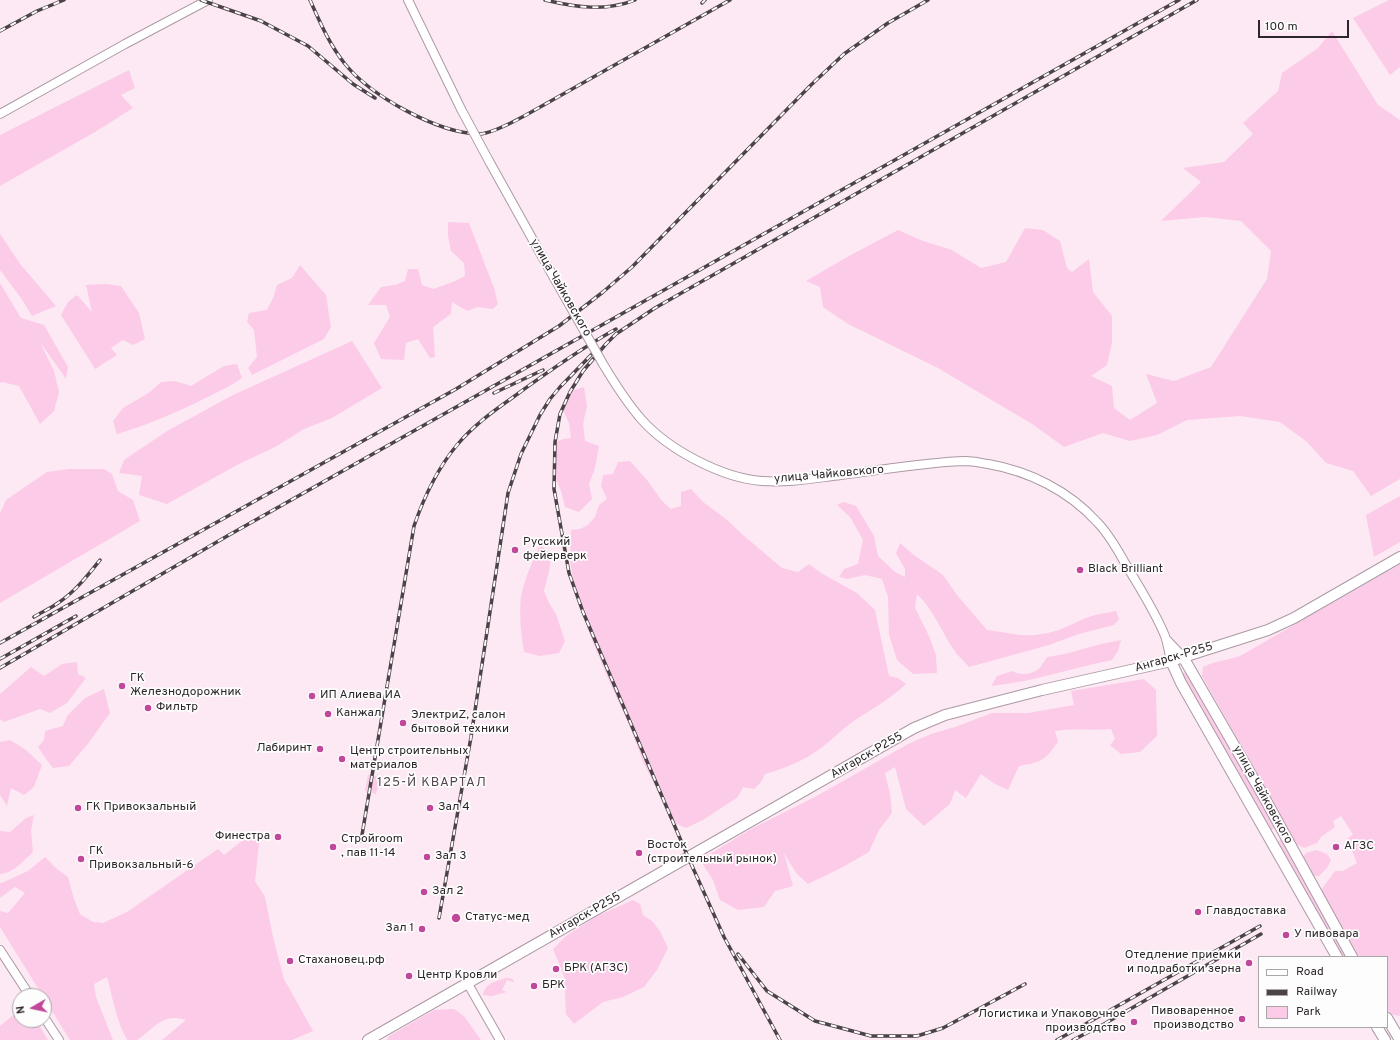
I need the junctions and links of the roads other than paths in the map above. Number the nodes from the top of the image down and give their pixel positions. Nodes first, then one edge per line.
1 (208, 0) edge
2 (408, 0) edge
3 (0, 114) edge
4 (1400, 557) edge
5 (1166, 638) junction
6 (1184, 657) junction
7 (1171, 660) junction
8 (0, 950) edge
9 (1337, 956) edge
10 (1351, 956) edge
11 (468, 984) junction
12 (25, 988) edge
13 (1388, 1020) edge
14 (51, 1028) edge
15 (1378, 1028) edge
16 (59, 1040) edge
17 (368, 1040) edge
18 (500, 1040) edge
19 (1385, 1040) edge
20 (1400, 1040) edge

1 - 3 street
2 - 5 street, улица Чайковского, bridge
4 - 6 main road, Ангарск-Р255
5 - 6 street, улица Чайковского
5 - 7 street, улица Чайковского
6 - 7 main road, Ангарск-Р255
6 - 10 main road, улица Чайковского
7 - 9 main road, улица Чайковского
7 - 11 main road, Ангарск-Р255
8 - 12 street
11 - 17 main road, Ангарск-Р255
11 - 18 street
13 - 20 main road
14 - 16 street
15 - 19 main road

